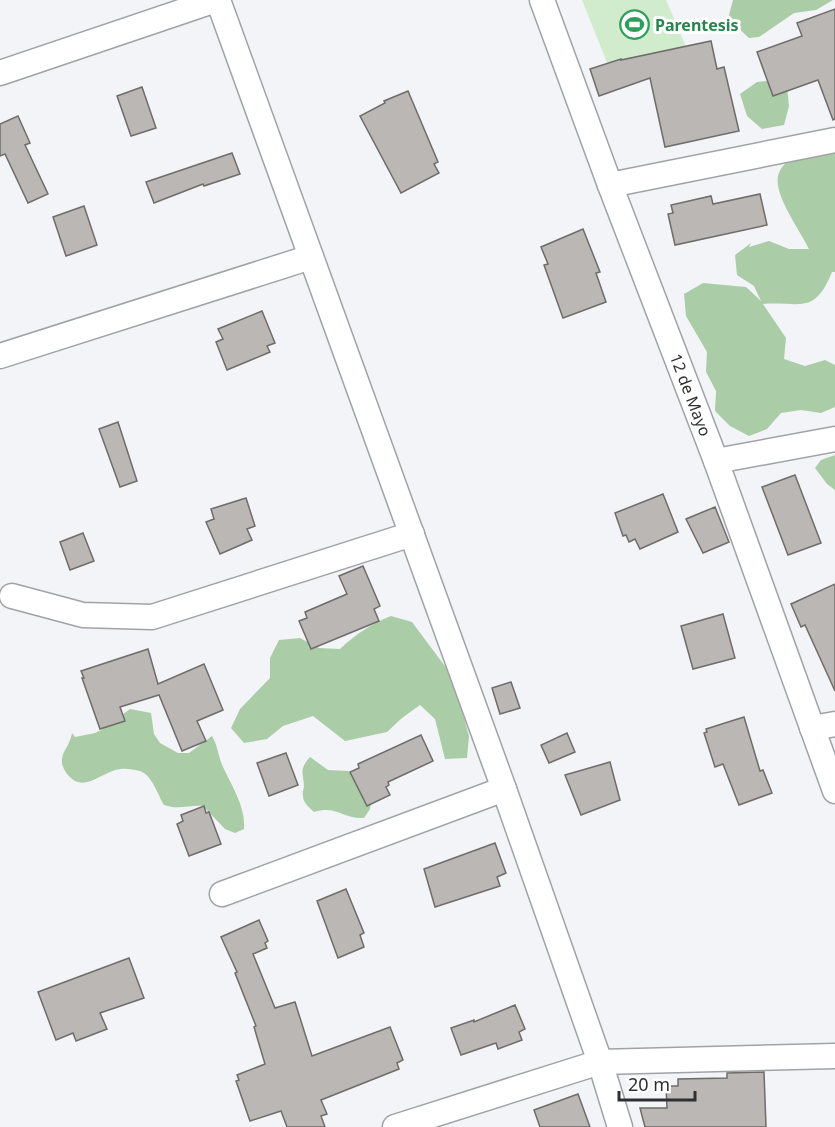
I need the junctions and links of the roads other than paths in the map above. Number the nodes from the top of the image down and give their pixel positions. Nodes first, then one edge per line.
1 (217, 0) edge
2 (542, 0) edge
3 (0, 73) edge
4 (835, 140) edge
5 (610, 185) junction
6 (312, 257) junction
7 (0, 356) edge
8 (835, 439) edge
9 (716, 461) junction
10 (412, 534) junction
11 (12, 596) dead end
12 (823, 726) edge
13 (504, 789) junction
14 (835, 792) edge
15 (222, 894) dead end
16 (835, 1056) edge
17 (600, 1062) junction
18 (395, 1127) edge
19 (620, 1127) edge

1 - 3 street
1 - 6 street
2 - 5 street, 12 de Mayo
4 - 5 street
5 - 9 street, 12 de Mayo
6 - 7 street
6 - 10 street
8 - 9 street
9 - 12 street, 12 de Mayo
10 - 11 street
10 - 13 street
12 - 14 street, 12 de Mayo
13 - 15 street
13 - 17 street
16 - 17 street
17 - 18 street
17 - 19 street

